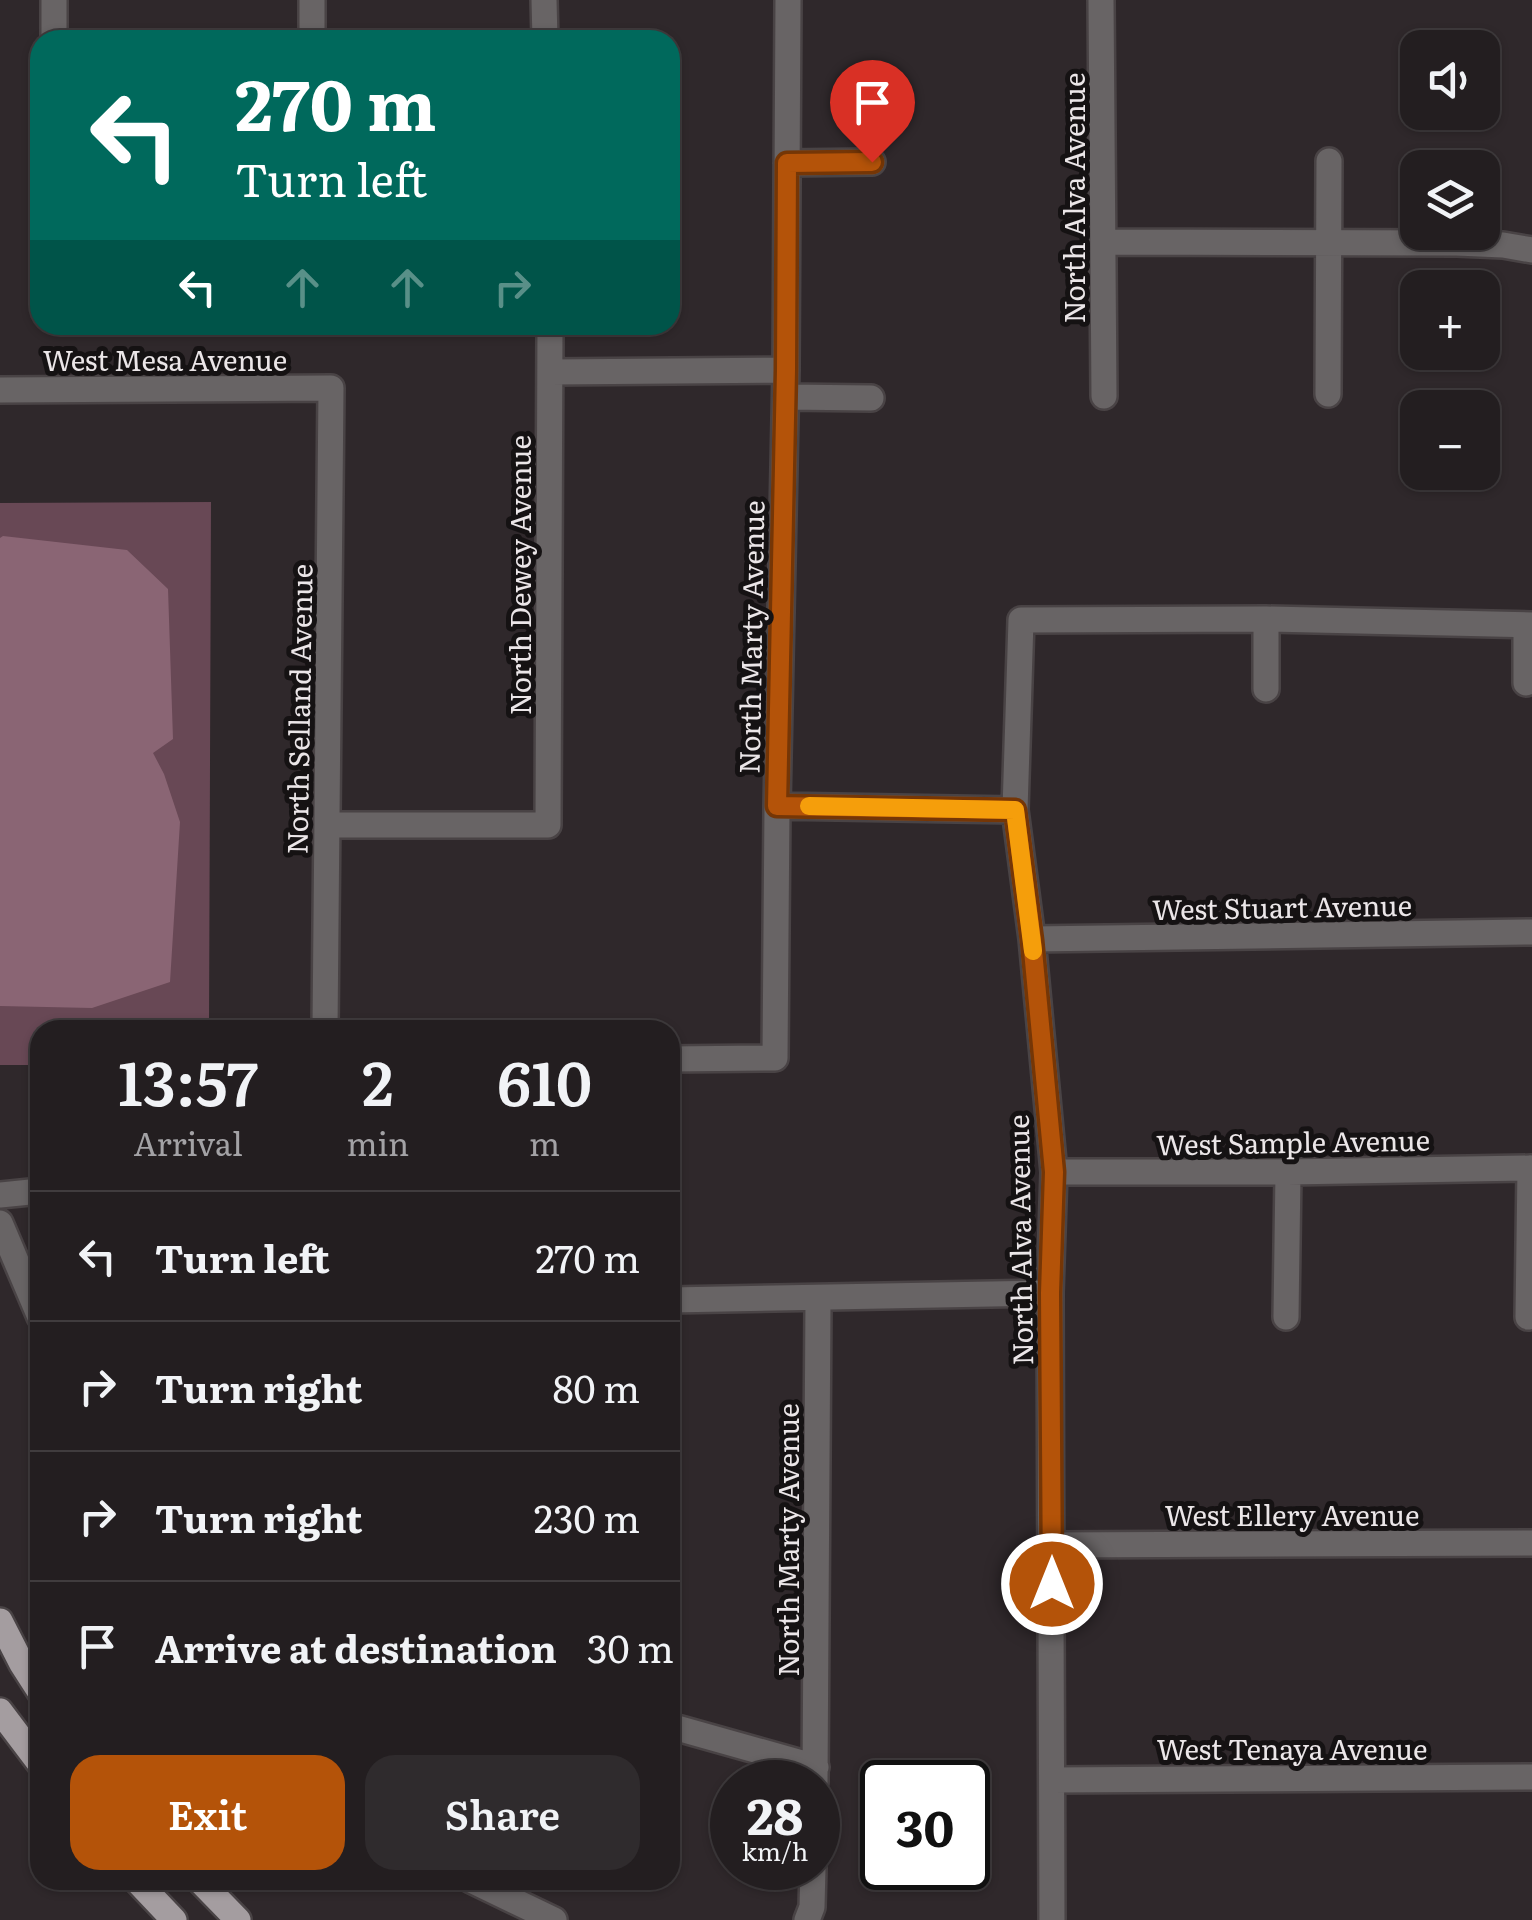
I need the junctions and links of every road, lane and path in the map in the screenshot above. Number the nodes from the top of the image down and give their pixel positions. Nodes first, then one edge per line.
1 (54, 0) edge
2 (312, 0) edge
3 (544, 0) edge
4 (788, 0) edge
5 (1101, 0) edge
6 (54, 30) edge
7 (312, 30) edge
8 (545, 30) edge
9 (1329, 160) dead end
10 (872, 162) dead end
11 (787, 163) junction
12 (1105, 242) junction
13 (1328, 243) junction
14 (1532, 250) edge
15 (550, 335) edge
16 (786, 370) junction
17 (550, 372) junction
18 (331, 388) joint
19 (0, 390) edge
20 (1328, 394) dead end
21 (1104, 396) dead end
22 (786, 397) junction
23 (871, 398) dead end
24 (1266, 619) junction
25 (1529, 625) edge
26 (1526, 683) dead end
27 (1266, 690) dead end
28 (777, 806) junction
29 (1015, 810) junction
30 (327, 825) junction
31 (1532, 932) edge
32 (1032, 940) junction
33 (325, 1020) edge
34 (680, 1058) edge
35 (1531, 1168) edge
36 (1054, 1172) junction
37 (1288, 1172) junction
38 (30, 1192) edge
39 (0, 1195) edge
40 (0, 1223) edge
41 (1050, 1293) junction
42 (30, 1294) edge
43 (818, 1298) junction
44 (680, 1300) edge
45 (1286, 1316) dead end
46 (1528, 1316) dead end
47 (1532, 1544) edge
48 (1052, 1545) junction
49 (0, 1621) edge
50 (30, 1676) edge
51 (0, 1710) edge
52 (680, 1729) edge
53 (30, 1750) edge
54 (771, 1760) edge
55 (816, 1760) edge
56 (1532, 1777) edge
57 (1052, 1780) junction
58 (146, 1890) edge
59 (209, 1890) edge
60 (492, 1890) edge
61 (812, 1890) edge
62 (174, 1920) edge
63 (238, 1920) edge
64 (554, 1920) edge
65 (807, 1920) edge
66 (1052, 1920) edge

1 - 6 street
2 - 7 street
3 - 8 street
4 - 11 street, North Marty Avenue
5 - 12 street, North Alva Avenue
9 - 13 street
10 - 11 street
11 - 16 street, North Marty Avenue
12 - 13 street
12 - 21 street, North Alva Avenue
13 - 14 street
13 - 20 street
15 - 17 street, North Dewey Avenue
16 - 17 street
16 - 22 street, North Marty Avenue
17 - 30 street, North Dewey Avenue
18 - 19 street, West Mesa Avenue
18 - 30 street, North Selland Avenue
22 - 23 street
22 - 28 street, North Marty Avenue
24 - 25 street
24 - 27 street
24 - 29 street, North Alva Avenue
25 - 26 street
28 - 29 street
28 - 34 street, North Marty Avenue
29 - 32 street, North Alva Avenue
30 - 33 street, North Selland Avenue
31 - 32 street, West Stuart Avenue
32 - 36 street, North Alva Avenue
35 - 37 street, West Sample Avenue
35 - 46 street
36 - 37 street, West Sample Avenue
36 - 41 street, North Alva Avenue
37 - 45 street
38 - 39 street
40 - 42 street
41 - 43 street
41 - 48 street, North Alva Avenue
43 - 44 street
43 - 55 street, North Marty Avenue
47 - 48 street, West Ellery Avenue
48 - 57 street, North Alva Avenue
49 - 50 main road
51 - 53 main road
52 - 54 street
56 - 57 street, West Tenaya Avenue
57 - 66 street, North Alva Avenue
58 - 62 main road
59 - 63 main road
60 - 64 street
61 - 65 street

